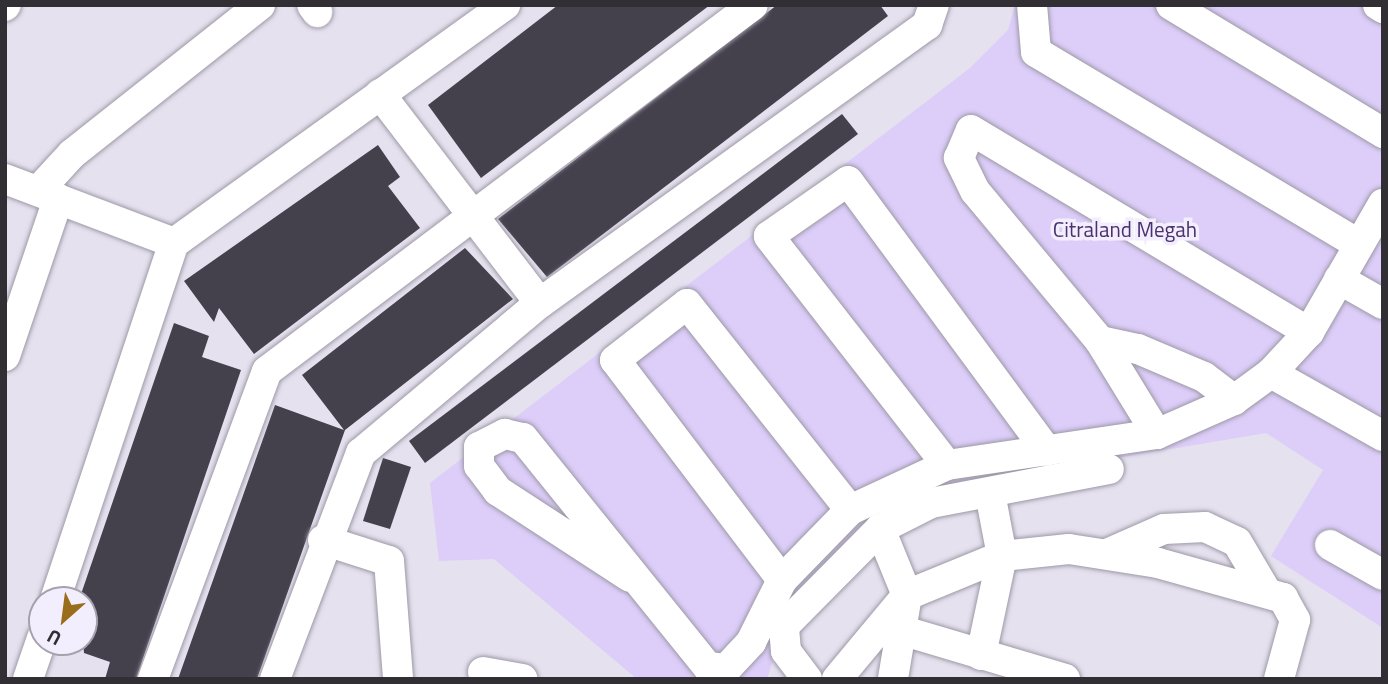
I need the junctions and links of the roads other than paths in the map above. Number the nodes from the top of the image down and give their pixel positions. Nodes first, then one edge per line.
1 (260, 5) edge
2 (753, 5) edge
3 (934, 5) edge
4 (1032, 5) edge
5 (1171, 5) edge
6 (1378, 5) edge
7 (499, 7) edge
8 (1383, 8) edge
9 (380, 94) junction
10 (1383, 133) edge
11 (5, 179) edge
12 (48, 195) junction
13 (1383, 204) edge
14 (473, 215) junction
15 (174, 243) junction
16 (1357, 243) junction
17 (1339, 279) junction
18 (540, 303) junction
19 (1383, 304) edge
20 (1309, 332) junction
21 (1100, 341) junction
22 (5, 356) edge
23 (1271, 373) junction
24 (1234, 400) junction
25 (1157, 434) junction
26 (1383, 436) edge
27 (1047, 451) junction
28 (947, 465) junction
29 (1109, 469) dead end
30 (990, 493) junction
31 (850, 510) junction
32 (880, 529) junction
33 (323, 540) junction
34 (1330, 545) dead end
35 (1107, 554) junction
36 (1002, 556) junction
37 (1383, 575) edge
38 (630, 577) junction
39 (782, 580) junction
40 (60, 586) edge
41 (1266, 591) junction
42 (907, 595) junction
43 (904, 631) junction
44 (36, 656) edge
45 (981, 656) junction
46 (482, 672) dead end
47 (28, 679) edge
48 (153, 679) edge
49 (275, 679) edge
50 (398, 679) edge
51 (522, 679) edge
52 (807, 679) edge
53 (837, 679) edge
54 (893, 679) edge
55 (1065, 679) edge
56 (1279, 679) edge

1 - 12 street
2 - 14 street
3 - 18 street
4 - 16 street
5 - 10 street
6 - 8 street
7 - 9 street
9 - 14 street
9 - 15 street
11 - 12 street
12 - 15 street
12 - 22 street
13 - 16 street
14 - 18 street
14 - 48 street
15 - 40 street
16 - 17 street
17 - 19 street
17 - 20 street
18 - 33 street
20 - 21 street
20 - 23 street
21 - 24 street
21 - 25 street
23 - 24 street
23 - 26 street
24 - 25 street
25 - 27 street
27 - 28 street
27 - 28 street
28 - 31 street
29 - 30 street
30 - 32 street
30 - 36 street
31 - 39 street
31 - 39 street
32 - 42 street
32 - 52 street
33 - 49 street
33 - 50 street
34 - 37 street
35 - 36 street
35 - 41 street
35 - 41 street
36 - 42 street
36 - 45 street
38 - 38 street
38 - 39 street
41 - 56 street
42 - 43 street
42 - 53 street
43 - 45 street
43 - 54 street
44 - 47 street
45 - 55 street
46 - 51 street

